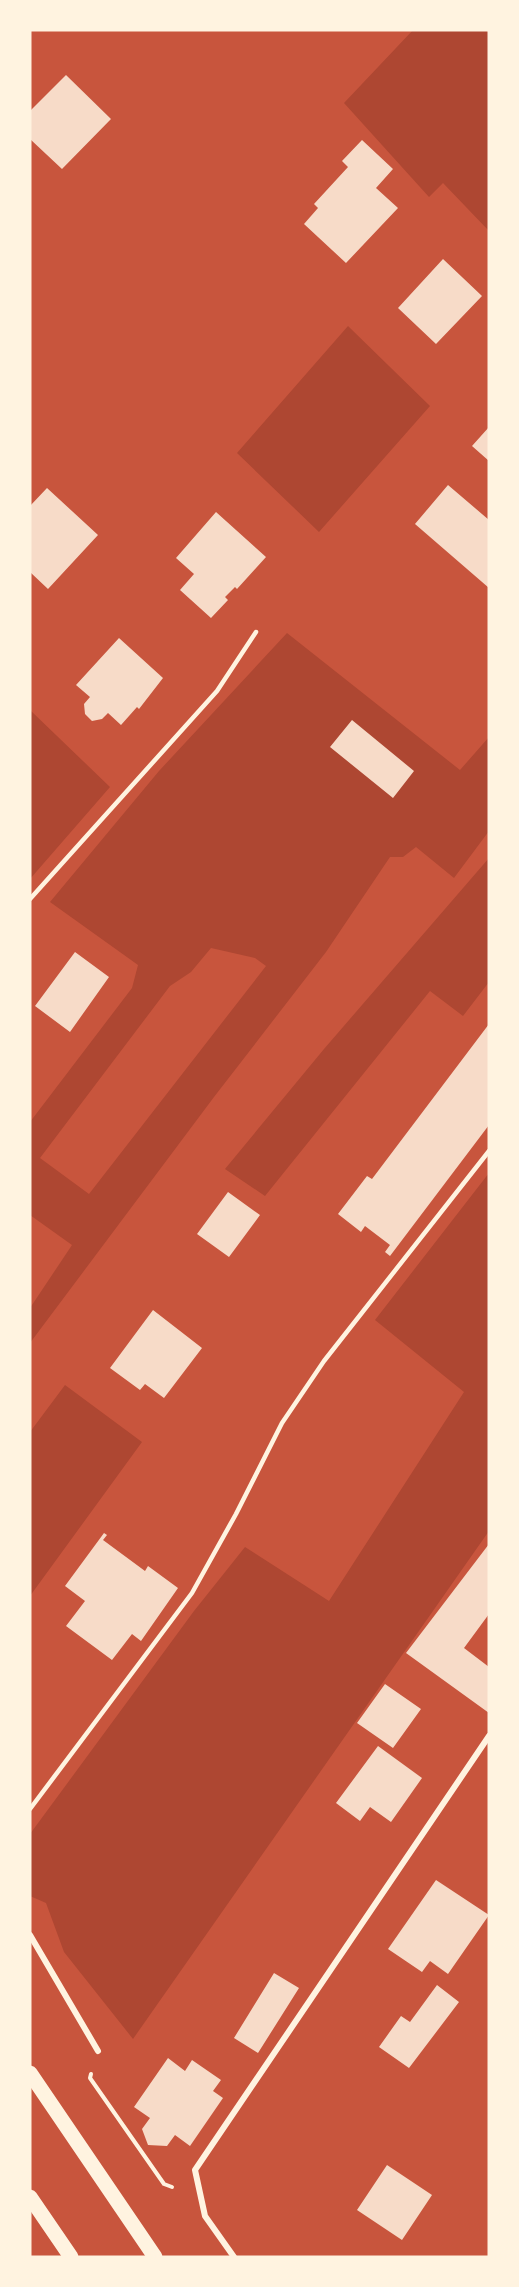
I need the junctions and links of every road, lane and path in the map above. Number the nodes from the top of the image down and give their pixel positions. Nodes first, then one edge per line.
1 (256, 632) dead end
2 (30, 899) edge
3 (489, 1151) edge
4 (489, 1736) edge
5 (30, 1809) edge
6 (30, 1935) edge
7 (98, 2050) joint
8 (30, 2073) edge
9 (30, 2197) edge
10 (201, 2198) junction
11 (71, 2257) edge
12 (155, 2257) edge
13 (234, 2257) edge

1 - 2 lane
3 - 5 lane
4 - 10 street
6 - 7 street
7 - 10 path
8 - 12 main road
9 - 11 main road
10 - 13 street

